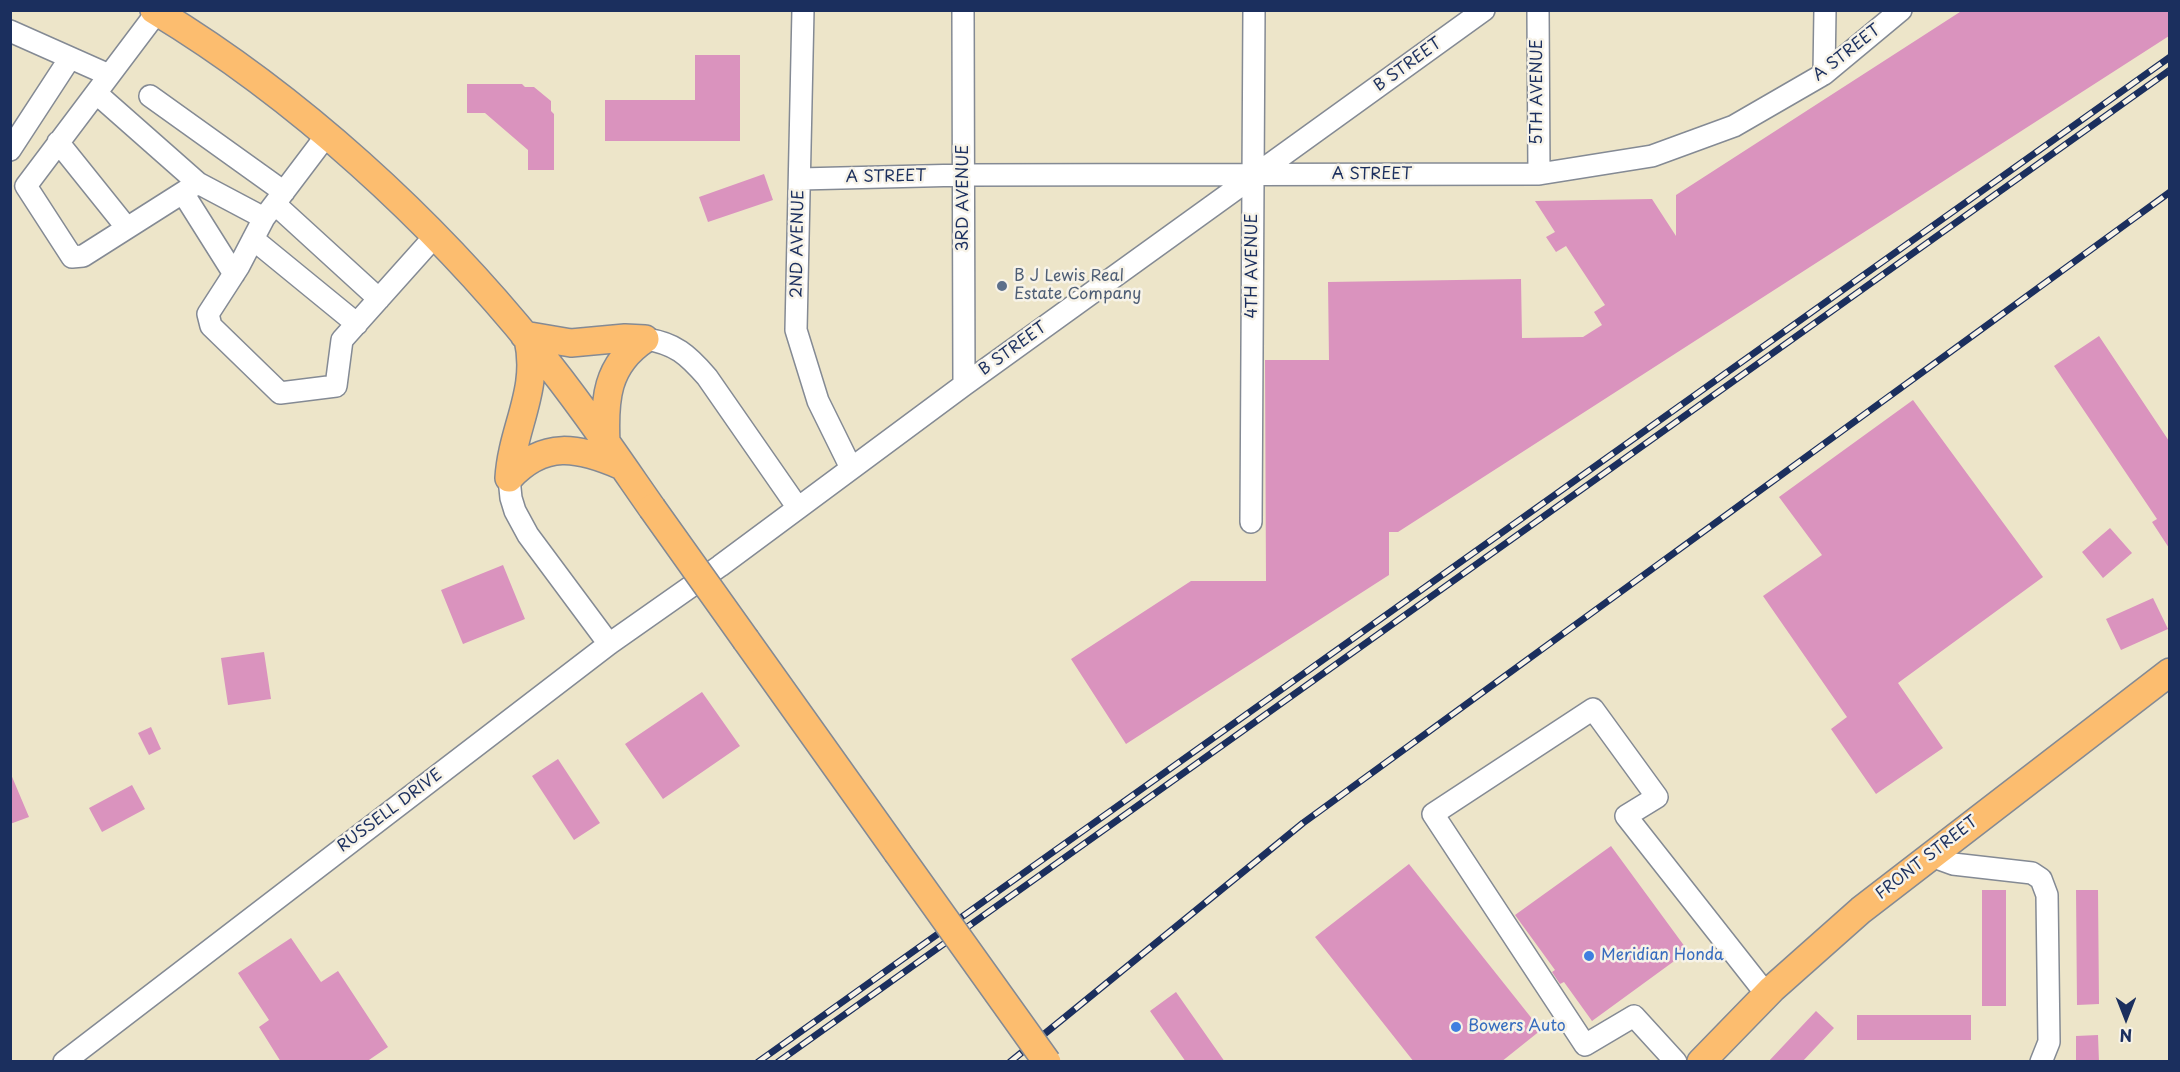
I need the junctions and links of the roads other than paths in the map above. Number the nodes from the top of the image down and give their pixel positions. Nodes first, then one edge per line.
1 (803, 10) edge
2 (963, 10) edge
3 (1254, 10) edge
4 (1484, 10) edge
5 (1538, 10) edge
6 (1825, 10) edge
7 (1901, 10) edge
8 (156, 11) edge
9 (10, 31) edge
10 (70, 58) junction
11 (1824, 74) junction
12 (109, 75) junction
13 (96, 93) junction
14 (150, 96) dead end
15 (326, 136) junction
16 (58, 142) junction
17 (10, 150) edge
18 (1539, 174) junction
19 (964, 175) junction
20 (1253, 176) junction
21 (800, 179) junction
22 (18, 181) edge
23 (190, 188) junction
24 (274, 205) junction
25 (127, 228) junction
26 (435, 236) junction
27 (253, 239) junction
28 (234, 274) junction
29 (379, 299) junction
30 (357, 324) junction
31 (526, 337) junction
32 (645, 339) junction
33 (964, 385) junction
34 (606, 443) junction
35 (622, 466) junction
36 (851, 468) junction
37 (508, 477) junction
38 (798, 508) junction
39 (1251, 522) dead end
40 (720, 566) joint
41 (609, 644) junction
42 (2169, 672) edge
43 (1931, 856) junction
44 (1767, 995) junction
45 (64, 1062) edge
46 (1047, 1062) edge
47 (1677, 1062) edge
48 (1701, 1062) edge
49 (2041, 1062) edge

1 - 21 street, 2ND AVENUE
2 - 19 street, 3RD AVENUE
3 - 20 street, 4TH AVENUE
4 - 20 street, B STREET
5 - 18 street, 5TH AVENUE
6 - 11 street
7 - 11 street, A STREET
8 - 12 street
8 - 15 main road
9 - 10 street
10 - 12 street
10 - 17 street
11 - 18 street, A STREET
12 - 13 street
13 - 16 street
13 - 23 street
14 - 24 street
15 - 24 street
15 - 26 main road
16 - 22 street
16 - 25 street
18 - 20 street, A STREET
19 - 20 street, A STREET
19 - 21 street, A STREET
19 - 33 street, 3RD AVENUE
20 - 33 street, B STREET
20 - 39 street, 4TH AVENUE
21 - 36 street, 2ND AVENUE
22 - 25 street
23 - 24 street
23 - 25 street
23 - 28 street
24 - 27 street
24 - 29 street
26 - 29 street
26 - 31 main road
27 - 28 street
27 - 30 street
28 - 30 street
29 - 30 street
31 - 32 main road
31 - 34 main road
31 - 37 main road
32 - 34 main road
32 - 38 street
33 - 36 street, B STREET
34 - 35 main road
35 - 37 main road
35 - 46 main road, bridge
36 - 38 street, B STREET
37 - 41 street
38 - 40 street, B STREET
40 - 41 street, RUSSELL DRIVE
41 - 45 street, RUSSELL DRIVE
42 - 43 main road, FRONT STREET
43 - 44 main road, FRONT STREET
43 - 49 street
44 - 47 street
44 - 48 main road, FRONT STREET

